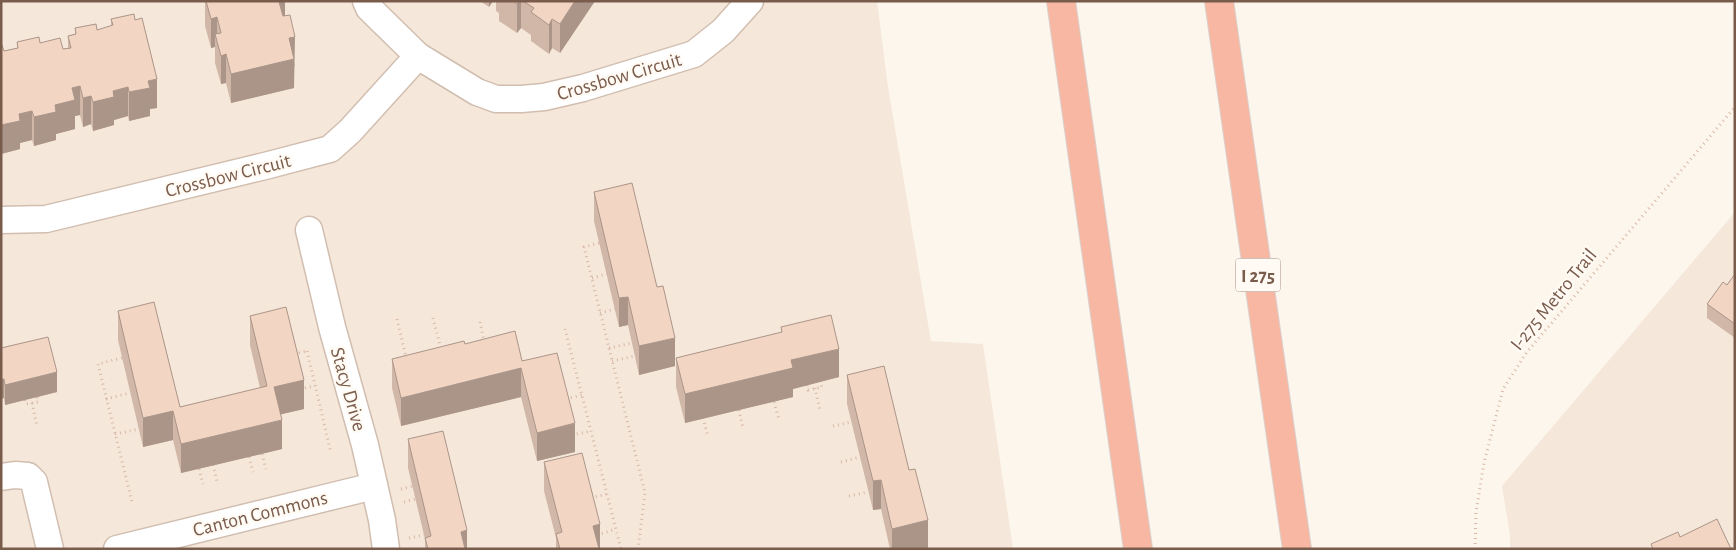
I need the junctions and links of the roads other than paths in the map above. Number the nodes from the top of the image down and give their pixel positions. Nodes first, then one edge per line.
1 (366, 1) edge
2 (750, 1) edge
3 (1061, 1) edge
4 (1219, 1) edge
5 (418, 56) junction
6 (1, 220) edge
7 (309, 230) dead end
8 (1, 478) edge
9 (374, 486) junction
10 (398, 544) edge
11 (50, 549) edge
12 (117, 549) edge
13 (1138, 549) edge
14 (1297, 549) edge

1 - 5 street, Crossbow Circuit
2 - 5 street, Crossbow Circuit
3 - 13 highway
4 - 14 highway, I 275
5 - 6 street, Crossbow Circuit
7 - 9 street, Stacy Drive
8 - 11 street
9 - 10 street, Stacy Drive
9 - 12 street, Canton Commons

